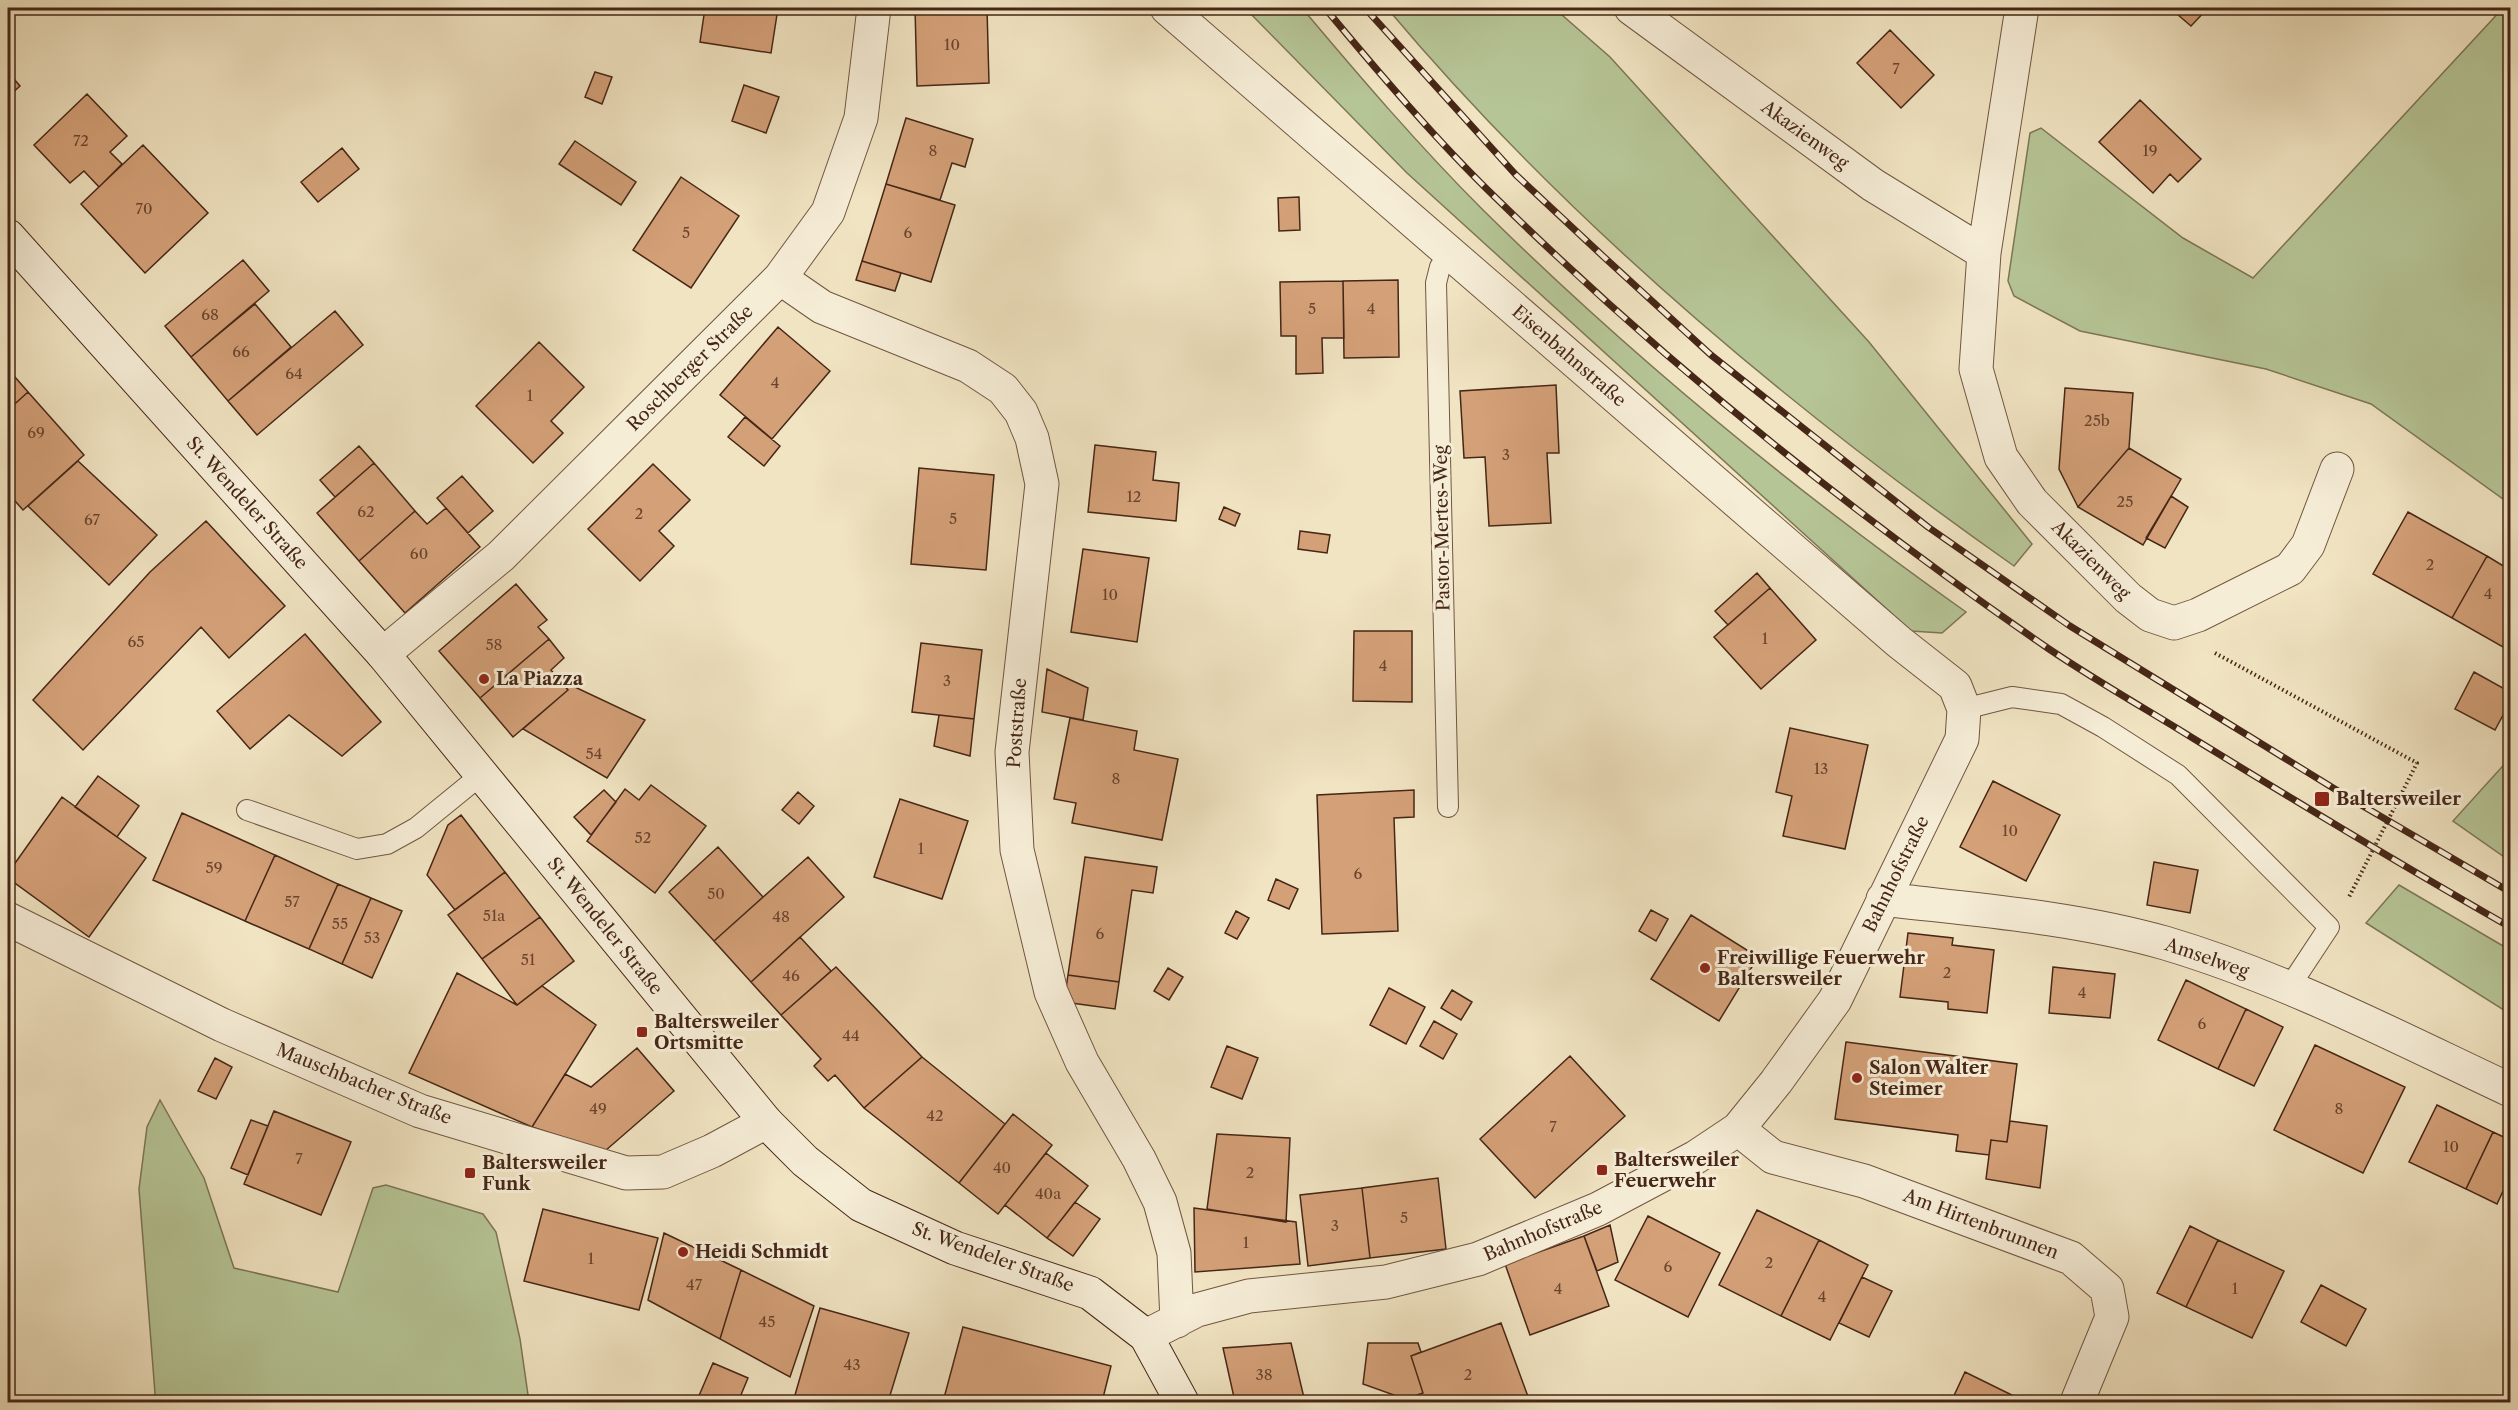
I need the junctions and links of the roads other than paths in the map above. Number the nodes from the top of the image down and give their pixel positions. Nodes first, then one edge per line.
1 (874, 8) edge
2 (1167, 8) edge
3 (1632, 8) edge
4 (2022, 8) edge
5 (8, 236) edge
6 (1450, 253) junction
7 (1984, 254) junction
8 (780, 278) junction
9 (2337, 469) dead end
10 (383, 654) junction
11 (1964, 709) junction
12 (481, 775) junction
13 (1448, 807) dead end
14 (247, 810) dead end
15 (1883, 899) junction
16 (8, 919) edge
17 (2290, 986) junction
18 (2511, 1090) edge
19 (766, 1122) junction
20 (1738, 1129) junction
21 (1177, 1321) junction
22 (1146, 1336) junction
23 (1182, 1402) edge
24 (2077, 1402) edge

1 - 8 street, Roschberger Straße
2 - 6 street, Eisenbahnstraße
3 - 7 street, Akazienweg
4 - 7 street, Akazienweg
5 - 10 street, St. Wendeler Straße
6 - 11 street, Eisenbahnstraße
6 - 13 lane, Pastor-Mertes-Weg
7 - 9 street, Akazienweg
8 - 10 street, Roschberger Straße
8 - 21 street, Poststraße
10 - 12 street, St. Wendeler Straße
11 - 15 street, Bahnhofstraße
11 - 17 lane
12 - 14 lane
12 - 19 street, St. Wendeler Straße
15 - 17 street, Amselweg
15 - 20 street, Bahnhofstraße
16 - 19 street, Mauschbacher Straße
17 - 18 street, Amselweg
19 - 22 street, St. Wendeler Straße
20 - 21 street, Bahnhofstraße
20 - 24 street, Am Hirtenbrunnen
21 - 22 street, Bahnhofstraße
22 - 23 street, St. Wendeler Straße

